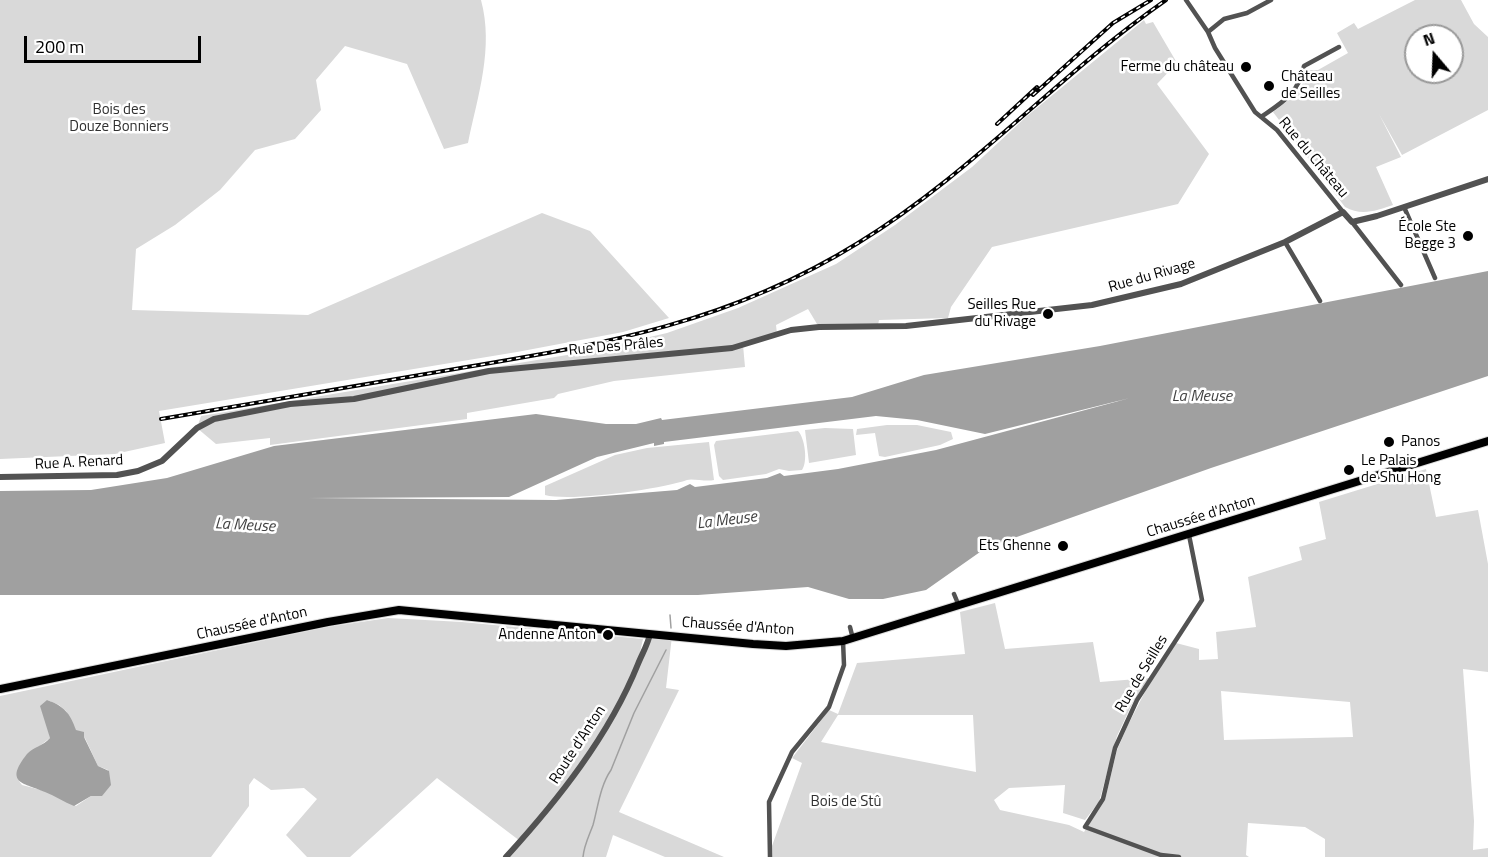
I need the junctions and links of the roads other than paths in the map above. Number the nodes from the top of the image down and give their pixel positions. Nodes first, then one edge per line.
1 (1186, 0) edge
2 (1271, 0) edge
3 (1208, 32) junction
4 (1339, 47) dead end
5 (1261, 117) junction
6 (1488, 179) edge
7 (1404, 207) junction
8 (1343, 212) junction
9 (1352, 222) junction
10 (1285, 242) junction
11 (1436, 278) dead end
12 (1401, 285) dead end
13 (1320, 301) dead end
14 (1020, 314) joint
15 (214, 419) joint
16 (1488, 441) edge
17 (0, 477) edge
18 (1189, 535) junction
19 (954, 594) dead end
20 (959, 607) junction
21 (850, 627) dead end
22 (650, 634) junction
23 (853, 639) junction
24 (843, 641) junction
25 (0, 689) edge
26 (506, 857) edge
27 (770, 857) edge
28 (1179, 857) edge

1 - 3 street, Rue du Château
2 - 3 street
3 - 5 street, Rue du Château
4 - 5 street
5 - 8 street, Rue du Château
6 - 7 street
7 - 9 street
7 - 11 street
8 - 9 street
8 - 10 street, Rue du Rivage
9 - 12 street
10 - 13 street
10 - 14 street, Rue du Rivage
14 - 15 street, Rue Des Prâles
15 - 17 street, Rue A. Renard
16 - 18 main road, Chaussée d'Anton
18 - 20 main road, Chaussée d'Anton
18 - 28 street, Rue de Seilles
19 - 20 street
20 - 23 main road, Chaussée d'Anton
21 - 23 street
22 - 24 main road, Chaussée d'Anton
22 - 25 main road, Chaussée d'Anton
22 - 26 street, Route d'Anton
23 - 24 main road, Chaussée d'Anton
24 - 27 street

